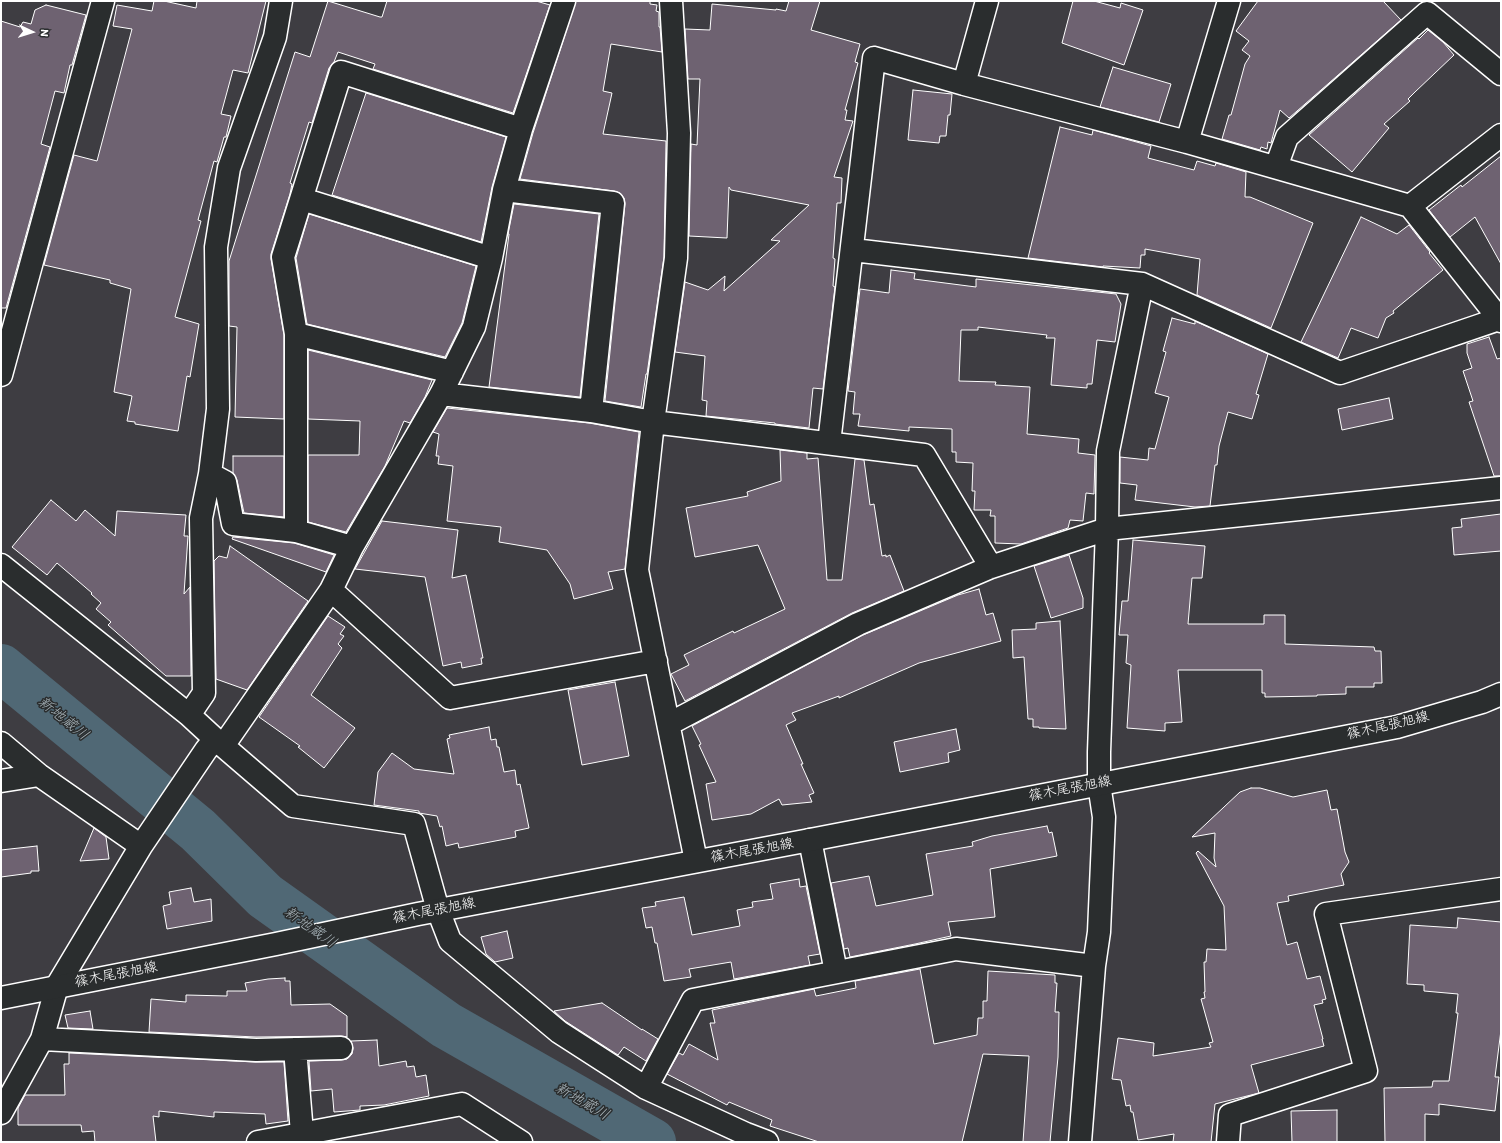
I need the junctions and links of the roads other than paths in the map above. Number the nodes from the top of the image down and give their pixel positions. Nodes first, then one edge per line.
1 (103, 1) edge
2 (281, 1) edge
3 (564, 1) edge
4 (671, 1) edge
5 (987, 1) edge
6 (1229, 1) edge
7 (1501, 74) edge
8 (964, 84) junction
9 (521, 129) junction
10 (1501, 135) edge
11 (1187, 142) junction
12 (1276, 167) junction
13 (504, 190) junction
14 (302, 199) junction
15 (1410, 206) junction
16 (853, 250) junction
17 (491, 258) junction
18 (1142, 284) junction
19 (1500, 320) edge
20 (296, 334) junction
21 (452, 372) junction
22 (1, 375) edge
23 (441, 394) junction
24 (591, 411) junction
25 (653, 422) junction
26 (829, 443) junction
27 (210, 474) junction
28 (1501, 488) edge
29 (1107, 528) junction
30 (296, 531) junction
31 (352, 547) junction
32 (1, 565) edge
33 (991, 567) junction
34 (331, 590) junction
35 (656, 661) junction
36 (1501, 694) edge
37 (188, 715) junction
38 (669, 724) junction
39 (1, 743) edge
40 (215, 745) junction
41 (39, 775) junction
42 (1, 781) edge
43 (1099, 784) junction
44 (146, 839) junction
45 (810, 840) junction
46 (696, 861) junction
47 (1501, 889) edge
48 (428, 912) junction
49 (1094, 966) junction
50 (836, 972) junction
51 (57, 986) junction
52 (1, 998) edge
53 (42, 1039) junction
54 (341, 1048) dead end
55 (295, 1049) junction
56 (646, 1088) junction
57 (1, 1113) edge
58 (302, 1133) junction
59 (258, 1142) edge
60 (522, 1142) edge
61 (767, 1142) edge
62 (1080, 1142) edge
63 (1228, 1142) edge

1 - 22 street
2 - 27 street
3 - 9 street
4 - 25 street
5 - 8 street
6 - 11 street
7 - 12 street
8 - 11 street
8 - 16 street
9 - 13 street
9 - 14 street
10 - 15 street
11 - 12 street
12 - 15 street
13 - 17 street
13 - 24 street
14 - 17 street
14 - 20 street
15 - 19 street
16 - 18 street
16 - 26 street
17 - 21 street
18 - 19 street
18 - 29 street
20 - 21 street
20 - 30 street
21 - 23 street
23 - 24 street
23 - 31 street
24 - 25 street
25 - 26 street
25 - 35 street
26 - 33 street
27 - 30 street
27 - 37 street
28 - 29 street
29 - 33 street
29 - 43 street
30 - 31 street
31 - 34 street
32 - 37 street
33 - 38 street
34 - 35 street
34 - 40 street
35 - 38 street
36 - 43 street, 篠木尾張旭線
37 - 40 street
38 - 46 street
39 - 41 street
40 - 44 street
40 - 48 street
41 - 42 street
41 - 44 street
43 - 45 street, 篠木尾張旭線
43 - 49 street
44 - 51 street
45 - 46 street, 篠木尾張旭線
45 - 50 street
46 - 48 street, 篠木尾張旭線
47 - 63 street
48 - 51 street, 篠木尾張旭線
48 - 56 street
49 - 50 street
49 - 62 street
50 - 56 street
51 - 52 street, 篠木尾張旭線
51 - 53 street
53 - 55 street
53 - 57 street
54 - 55 street
55 - 58 street
56 - 61 street
58 - 59 street
58 - 60 street

